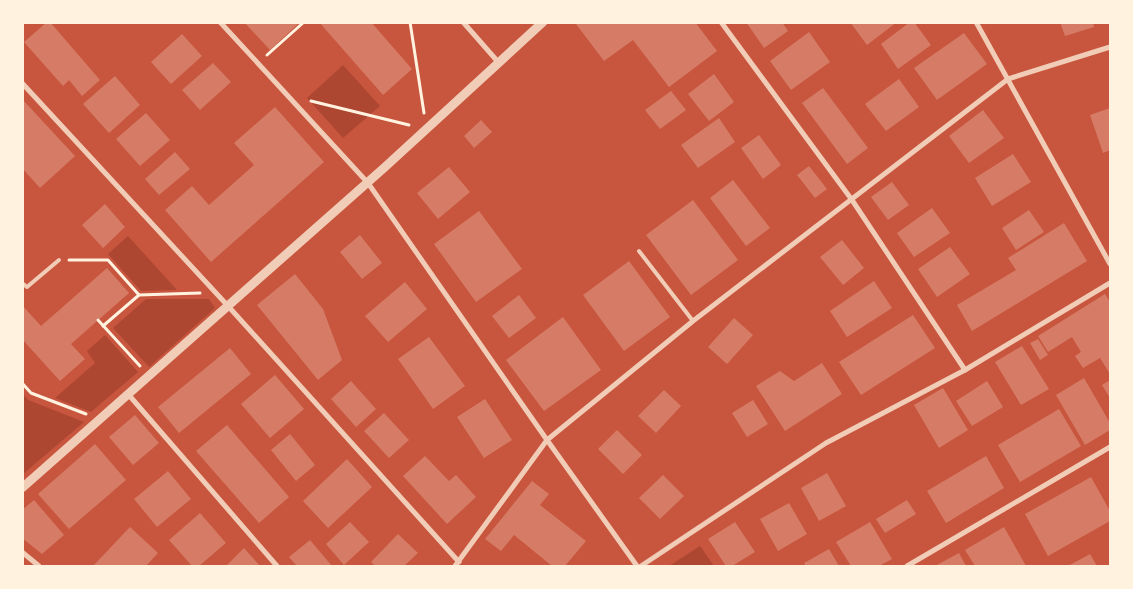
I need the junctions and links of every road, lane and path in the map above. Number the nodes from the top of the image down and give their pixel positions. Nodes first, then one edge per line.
1 (220, 22) edge
2 (304, 22) edge
3 (410, 22) edge
4 (463, 22) edge
5 (543, 22) edge
6 (721, 22) edge
7 (976, 22) edge
8 (1110, 47) edge
9 (274, 49) dead end
10 (499, 63) junction
11 (1008, 79) junction
12 (22, 83) edge
13 (307, 100) dead end
14 (426, 129) junction
15 (368, 183) junction
16 (852, 200) junction
17 (639, 251) dead end
18 (59, 260) joint
19 (1110, 264) edge
20 (22, 283) edge
21 (1110, 283) edge
22 (215, 293) junction
23 (138, 295) junction
24 (228, 306) junction
25 (98, 320) dead end
26 (693, 321) junction
27 (103, 326) junction
28 (964, 370) junction
29 (149, 376) junction
30 (22, 384) edge
31 (128, 394) junction
32 (100, 419) junction
33 (547, 440) junction
34 (1110, 447) edge
35 (22, 488) edge
36 (22, 552) edge
37 (457, 564) edge
38 (39, 566) edge
39 (277, 566) edge
40 (637, 566) edge
41 (641, 566) edge
42 (907, 566) edge

1 - 15 street
2 - 9 path
3 - 14 path
4 - 10 street
5 - 10 street
6 - 16 street
7 - 11 street
8 - 11 street
10 - 14 street
11 - 16 street
11 - 19 street
12 - 22 street
13 - 14 path
14 - 15 street
15 - 24 street
15 - 33 street
16 - 26 street
16 - 28 street
17 - 26 lane
18 - 20 lane
18 - 23 path
21 - 28 street
22 - 23 path
22 - 24 street
23 - 27 path
24 - 29 street
24 - 37 street
25 - 27 path
26 - 33 street
27 - 29 path
28 - 41 street
29 - 31 street
30 - 32 path
31 - 32 street
31 - 39 street
32 - 35 street
33 - 37 street
33 - 40 street
34 - 42 street
36 - 38 street

